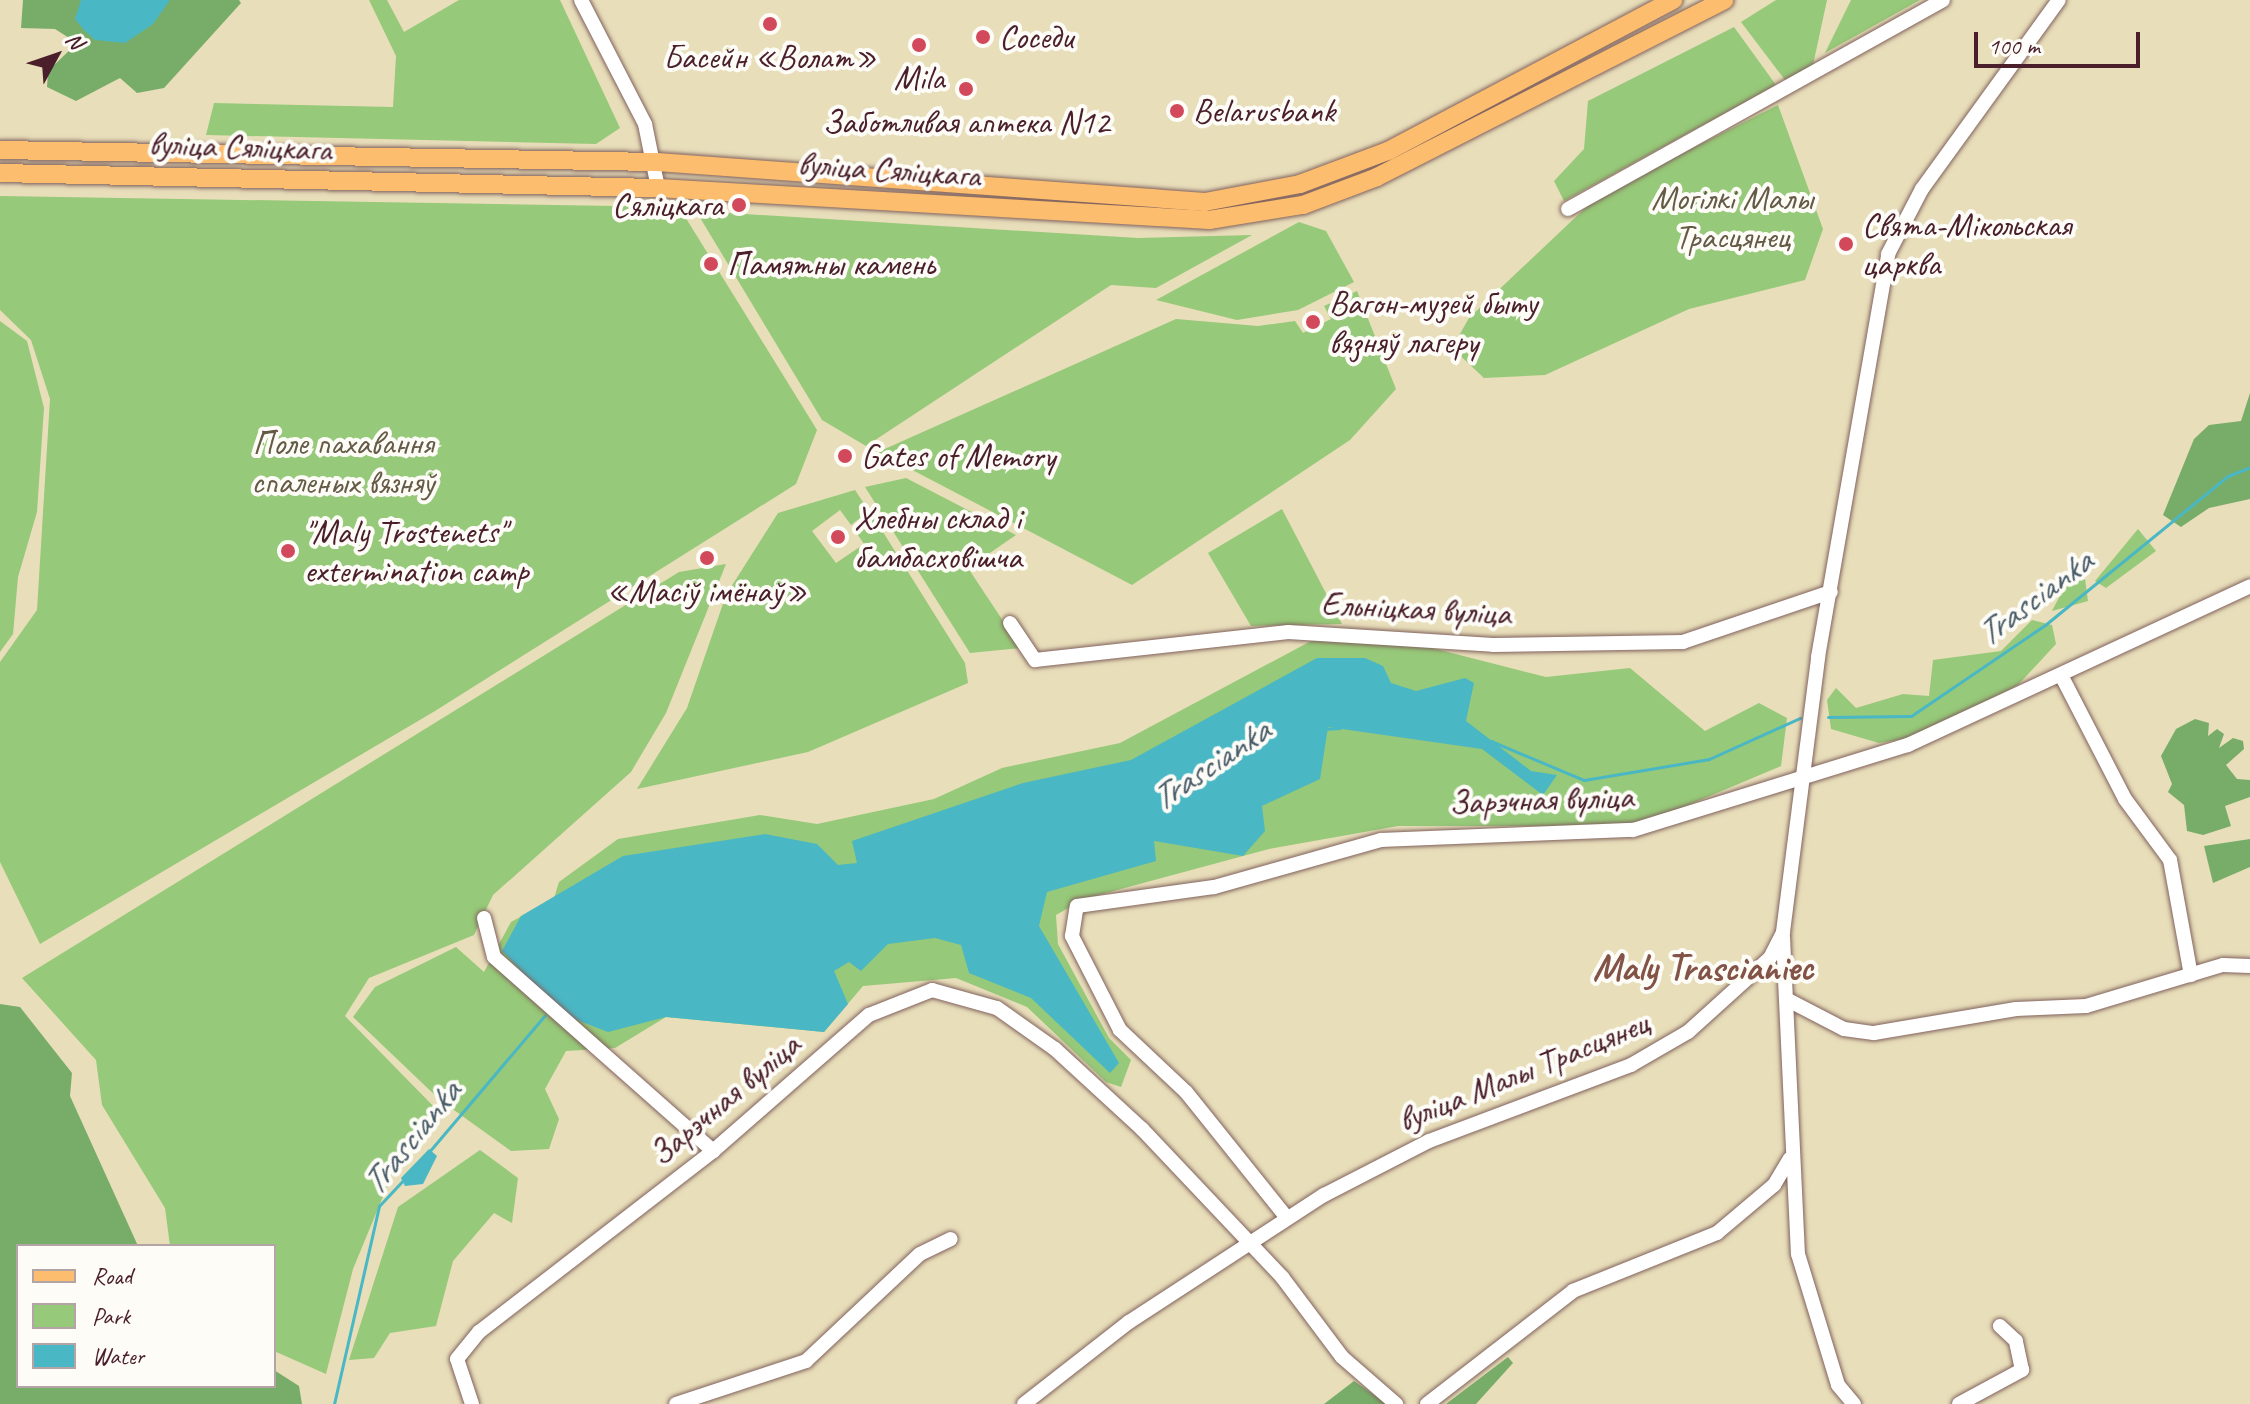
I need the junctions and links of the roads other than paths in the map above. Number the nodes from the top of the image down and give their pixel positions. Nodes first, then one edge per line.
1 (581, 0) edge
2 (1673, 0) edge
3 (1725, 0) edge
4 (1943, 0) edge
5 (2059, 0) edge
6 (89, 148) junction
7 (0, 150) edge
8 (657, 162) junction
9 (0, 173) edge
10 (89, 174) junction
11 (658, 188) junction
12 (1568, 209) dead end
13 (2250, 586) edge
14 (1831, 592) junction
15 (1010, 623) dead end
16 (2061, 675) junction
17 (1802, 774) junction
18 (484, 918) dead end
19 (1783, 932) junction
20 (2250, 966) edge
21 (1760, 971) junction
22 (2191, 975) junction
23 (1788, 1000) junction
24 (713, 1151) junction
25 (1790, 1158) junction
26 (1287, 1218) junction
27 (951, 1239) dead end
28 (1248, 1243) junction
29 (2000, 1326) dead end
30 (472, 1404) edge
31 (676, 1404) edge
32 (1024, 1404) edge
33 (1396, 1404) edge
34 (1427, 1404) edge
35 (1854, 1404) edge
36 (1959, 1404) edge

1 - 8 street
2 - 8 main road, вуліца Сяліцкага
3 - 11 main road, вуліца Сяліцкага
4 - 12 street
5 - 14 street
6 - 7 main road, вуліца Сяліцкага
6 - 8 main road, вуліца Сяліцкага
6 - 10 main road
8 - 11 street
9 - 10 main road, вуліца Сяліцкага
10 - 11 main road, вуліца Сяліцкага
13 - 16 street, Зарэчная вуліца
14 - 15 street, Ельніцкая вуліца
14 - 17 street
16 - 17 street, Зарэчная вуліца
16 - 22 street
17 - 19 street, вуліца Малы Трасцянец
17 - 26 street, Зарэчная вуліца
18 - 24 street
19 - 21 street, вуліца Малы Трасцянец
19 - 23 street
20 - 22 street
21 - 23 street
21 - 26 street, вуліца Малы Трасцянец
22 - 23 street
23 - 25 street
24 - 28 street, Зарэчная вуліца
24 - 30 street, Зарэчная вуліца
25 - 34 street
25 - 35 street
26 - 28 street, вуліца Малы Трасцянец
27 - 31 street
28 - 32 street, вуліца Малы Трасцянец
28 - 33 street
29 - 36 street

